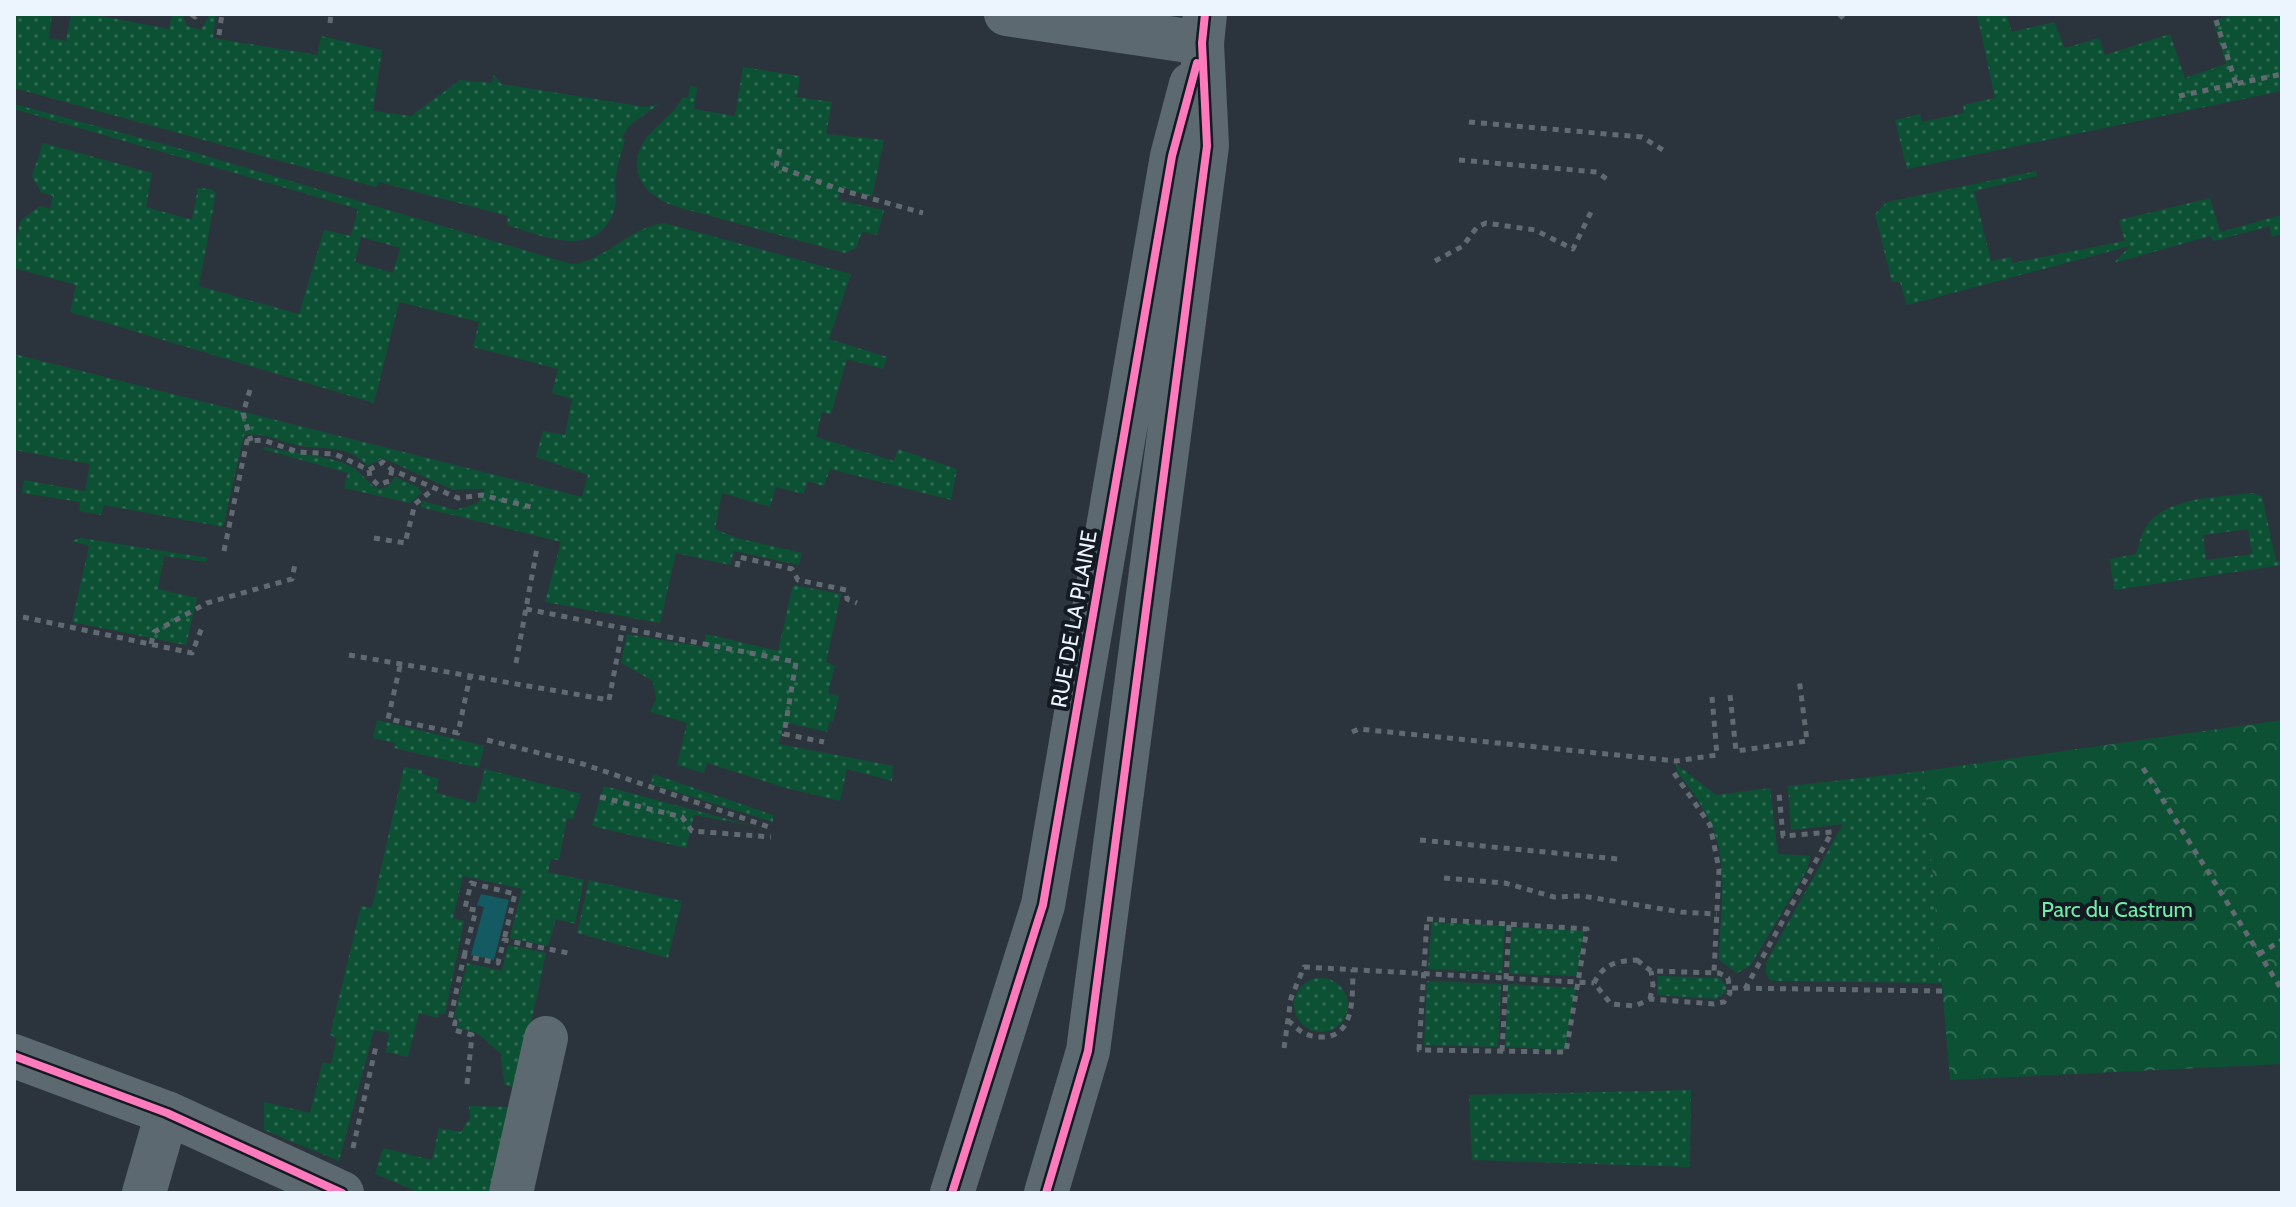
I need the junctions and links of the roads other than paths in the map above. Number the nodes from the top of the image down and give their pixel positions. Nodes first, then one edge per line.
1 (1006, 14) edge
2 (1204, 29) edge
3 (546, 1038) dead end
4 (14, 1056) edge
5 (167, 1113) junction
6 (144, 1193) edge
7 (342, 1193) edge
8 (511, 1193) edge
9 (952, 1193) edge
10 (1046, 1193) edge

1 - 2 street
2 - 9 street, RUE DE LA PLAINE
2 - 10 street
3 - 8 street
4 - 5 street
5 - 6 street
5 - 7 street

